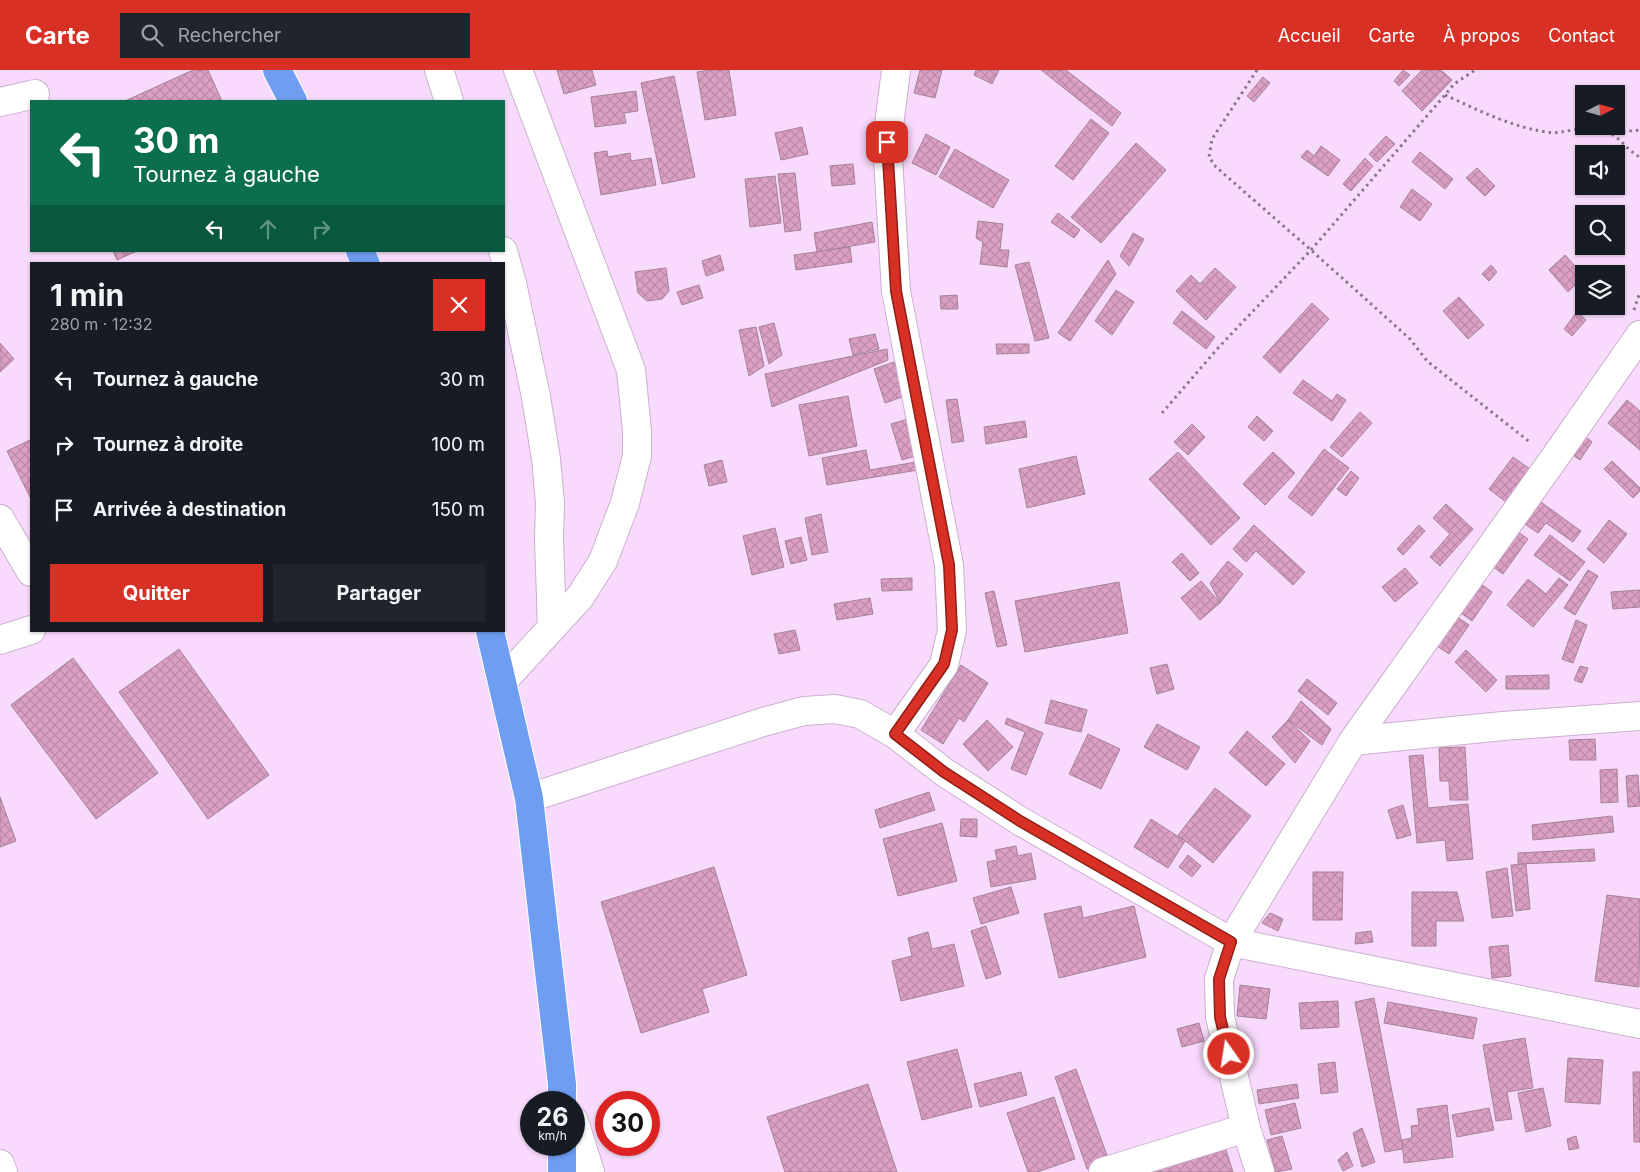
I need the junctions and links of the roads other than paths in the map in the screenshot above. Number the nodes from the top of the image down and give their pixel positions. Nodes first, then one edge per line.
1 (277, 70) edge
2 (439, 70) edge
3 (518, 70) edge
4 (896, 70) edge
5 (35, 94) dead end
6 (292, 100) edge
7 (449, 100) edge
8 (0, 102) edge
9 (503, 252) edge
10 (1640, 335) edge
11 (0, 519) edge
12 (30, 570) edge
13 (552, 628) junction
14 (30, 630) edge
15 (490, 632) edge
16 (0, 640) edge
17 (502, 682) junction
18 (1640, 716) edge
19 (895, 734) junction
20 (1353, 741) junction
21 (529, 798) junction
22 (1231, 942) junction
23 (1640, 1024) edge
24 (563, 1091) edge
25 (1246, 1128) junction
26 (562, 1156) edge
27 (585, 1156) edge
28 (0, 1164) edge
29 (3, 1172) edge
30 (562, 1172) edge
31 (590, 1172) edge
32 (1102, 1172) edge
33 (1260, 1172) edge

1 - 6 highway
2 - 7 street
3 - 13 street
4 - 19 street
5 - 8 street
9 - 13 street
10 - 20 street
11 - 12 street
13 - 17 street
14 - 16 street
15 - 17 highway
17 - 21 highway
18 - 20 street
19 - 21 street
19 - 22 street
20 - 22 street
21 - 24 highway
22 - 23 street
22 - 25 street
25 - 32 street
25 - 33 street
26 - 30 highway
27 - 31 street
28 - 29 street

